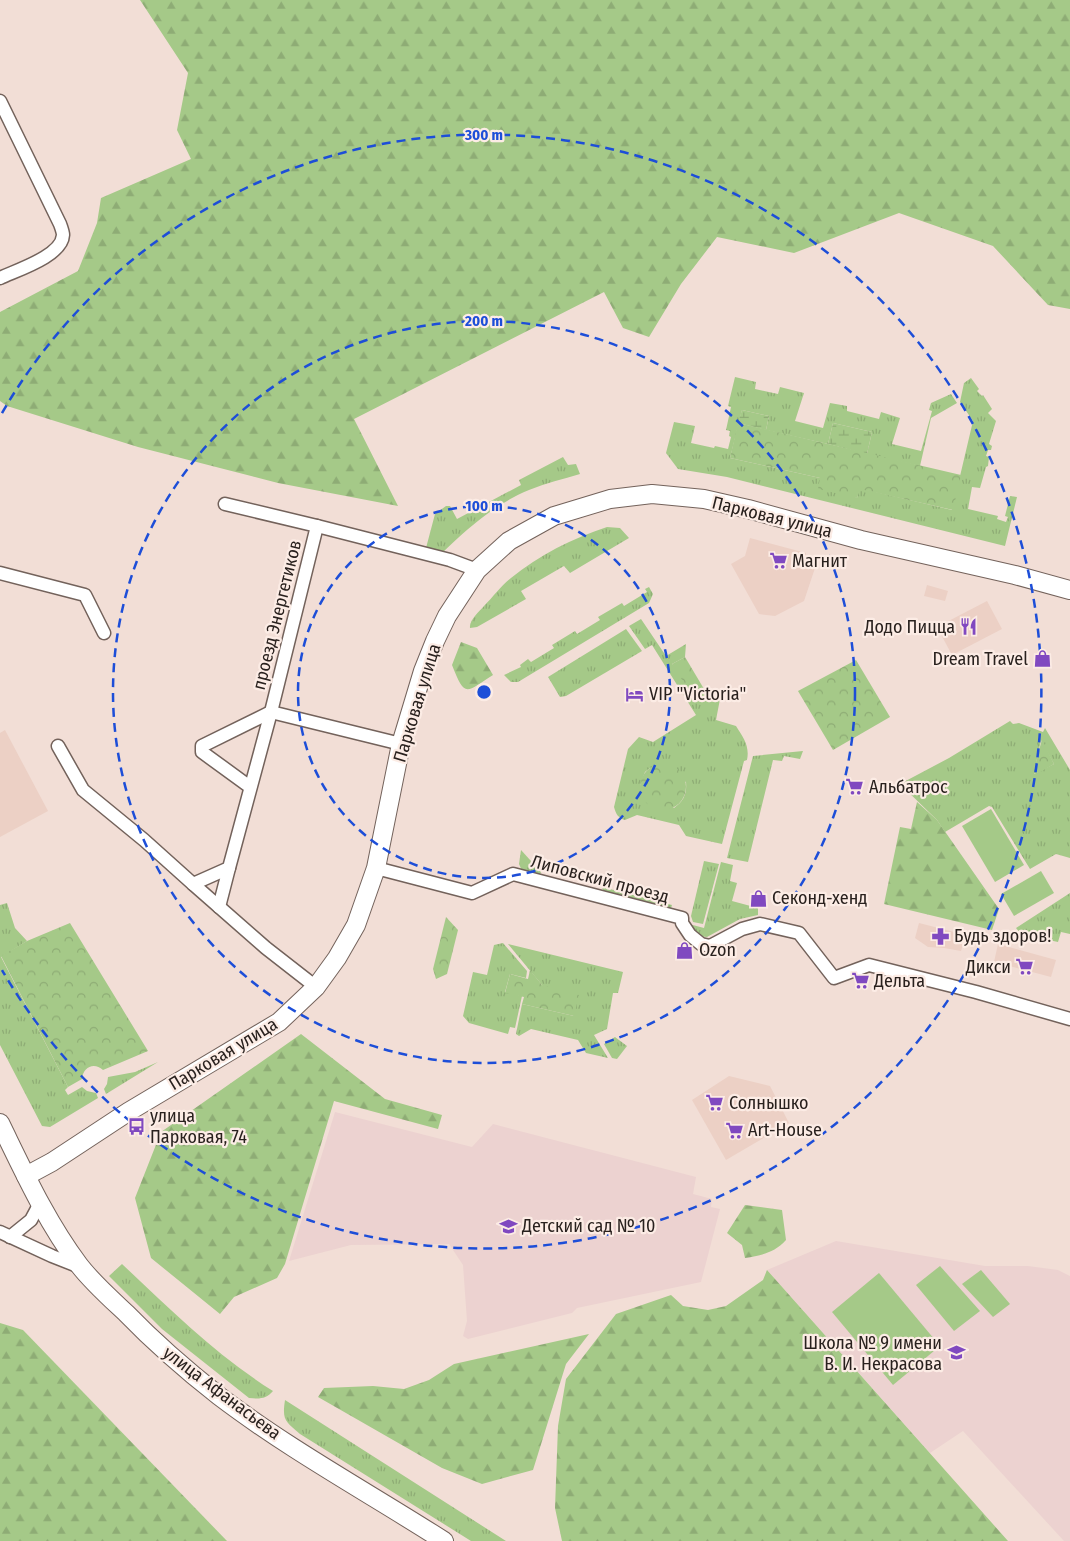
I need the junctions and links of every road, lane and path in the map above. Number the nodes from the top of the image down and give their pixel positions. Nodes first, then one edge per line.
1 (0, 101) edge
2 (0, 278) edge
3 (225, 504) dead end
4 (317, 526) junction
5 (478, 570) junction
6 (0, 573) edge
7 (1070, 590) edge
8 (104, 634) dead end
9 (271, 712) junction
10 (401, 744) junction
11 (58, 746) dead end
12 (250, 787) junction
13 (229, 868) junction
14 (376, 868) junction
15 (193, 884) junction
16 (219, 907) junction
17 (316, 987) junction
18 (1070, 1019) edge
19 (0, 1123) edge
20 (26, 1176) junction
21 (39, 1205) junction
22 (5, 1234) edge
23 (80, 1266) junction
24 (444, 1541) edge

1 - 2 street
3 - 4 street, проезд Энергетиков
4 - 5 street, проезд Энергетиков
4 - 9 street, проезд Энергетиков
5 - 7 street, Парковая улица
5 - 10 street, Парковая улица
6 - 8 street
9 - 10 street, проезд Энергетиков
9 - 12 street, проезд Энергетиков
9 - 12 street, проезд Энергетиков
10 - 14 street, Парковая улица
11 - 15 street
12 - 13 street, проезд Энергетиков
13 - 15 street
13 - 16 street, проезд Энергетиков
14 - 17 street, Парковая улица
14 - 18 street, Липовский проезд
15 - 16 street
16 - 17 street
17 - 20 street, Парковая улица
19 - 20 street, улица Афанасьева
20 - 21 street, улица Афанасьева
21 - 22 street
21 - 23 street, улица Афанасьева
22 - 23 street
23 - 24 street, улица Афанасьева

